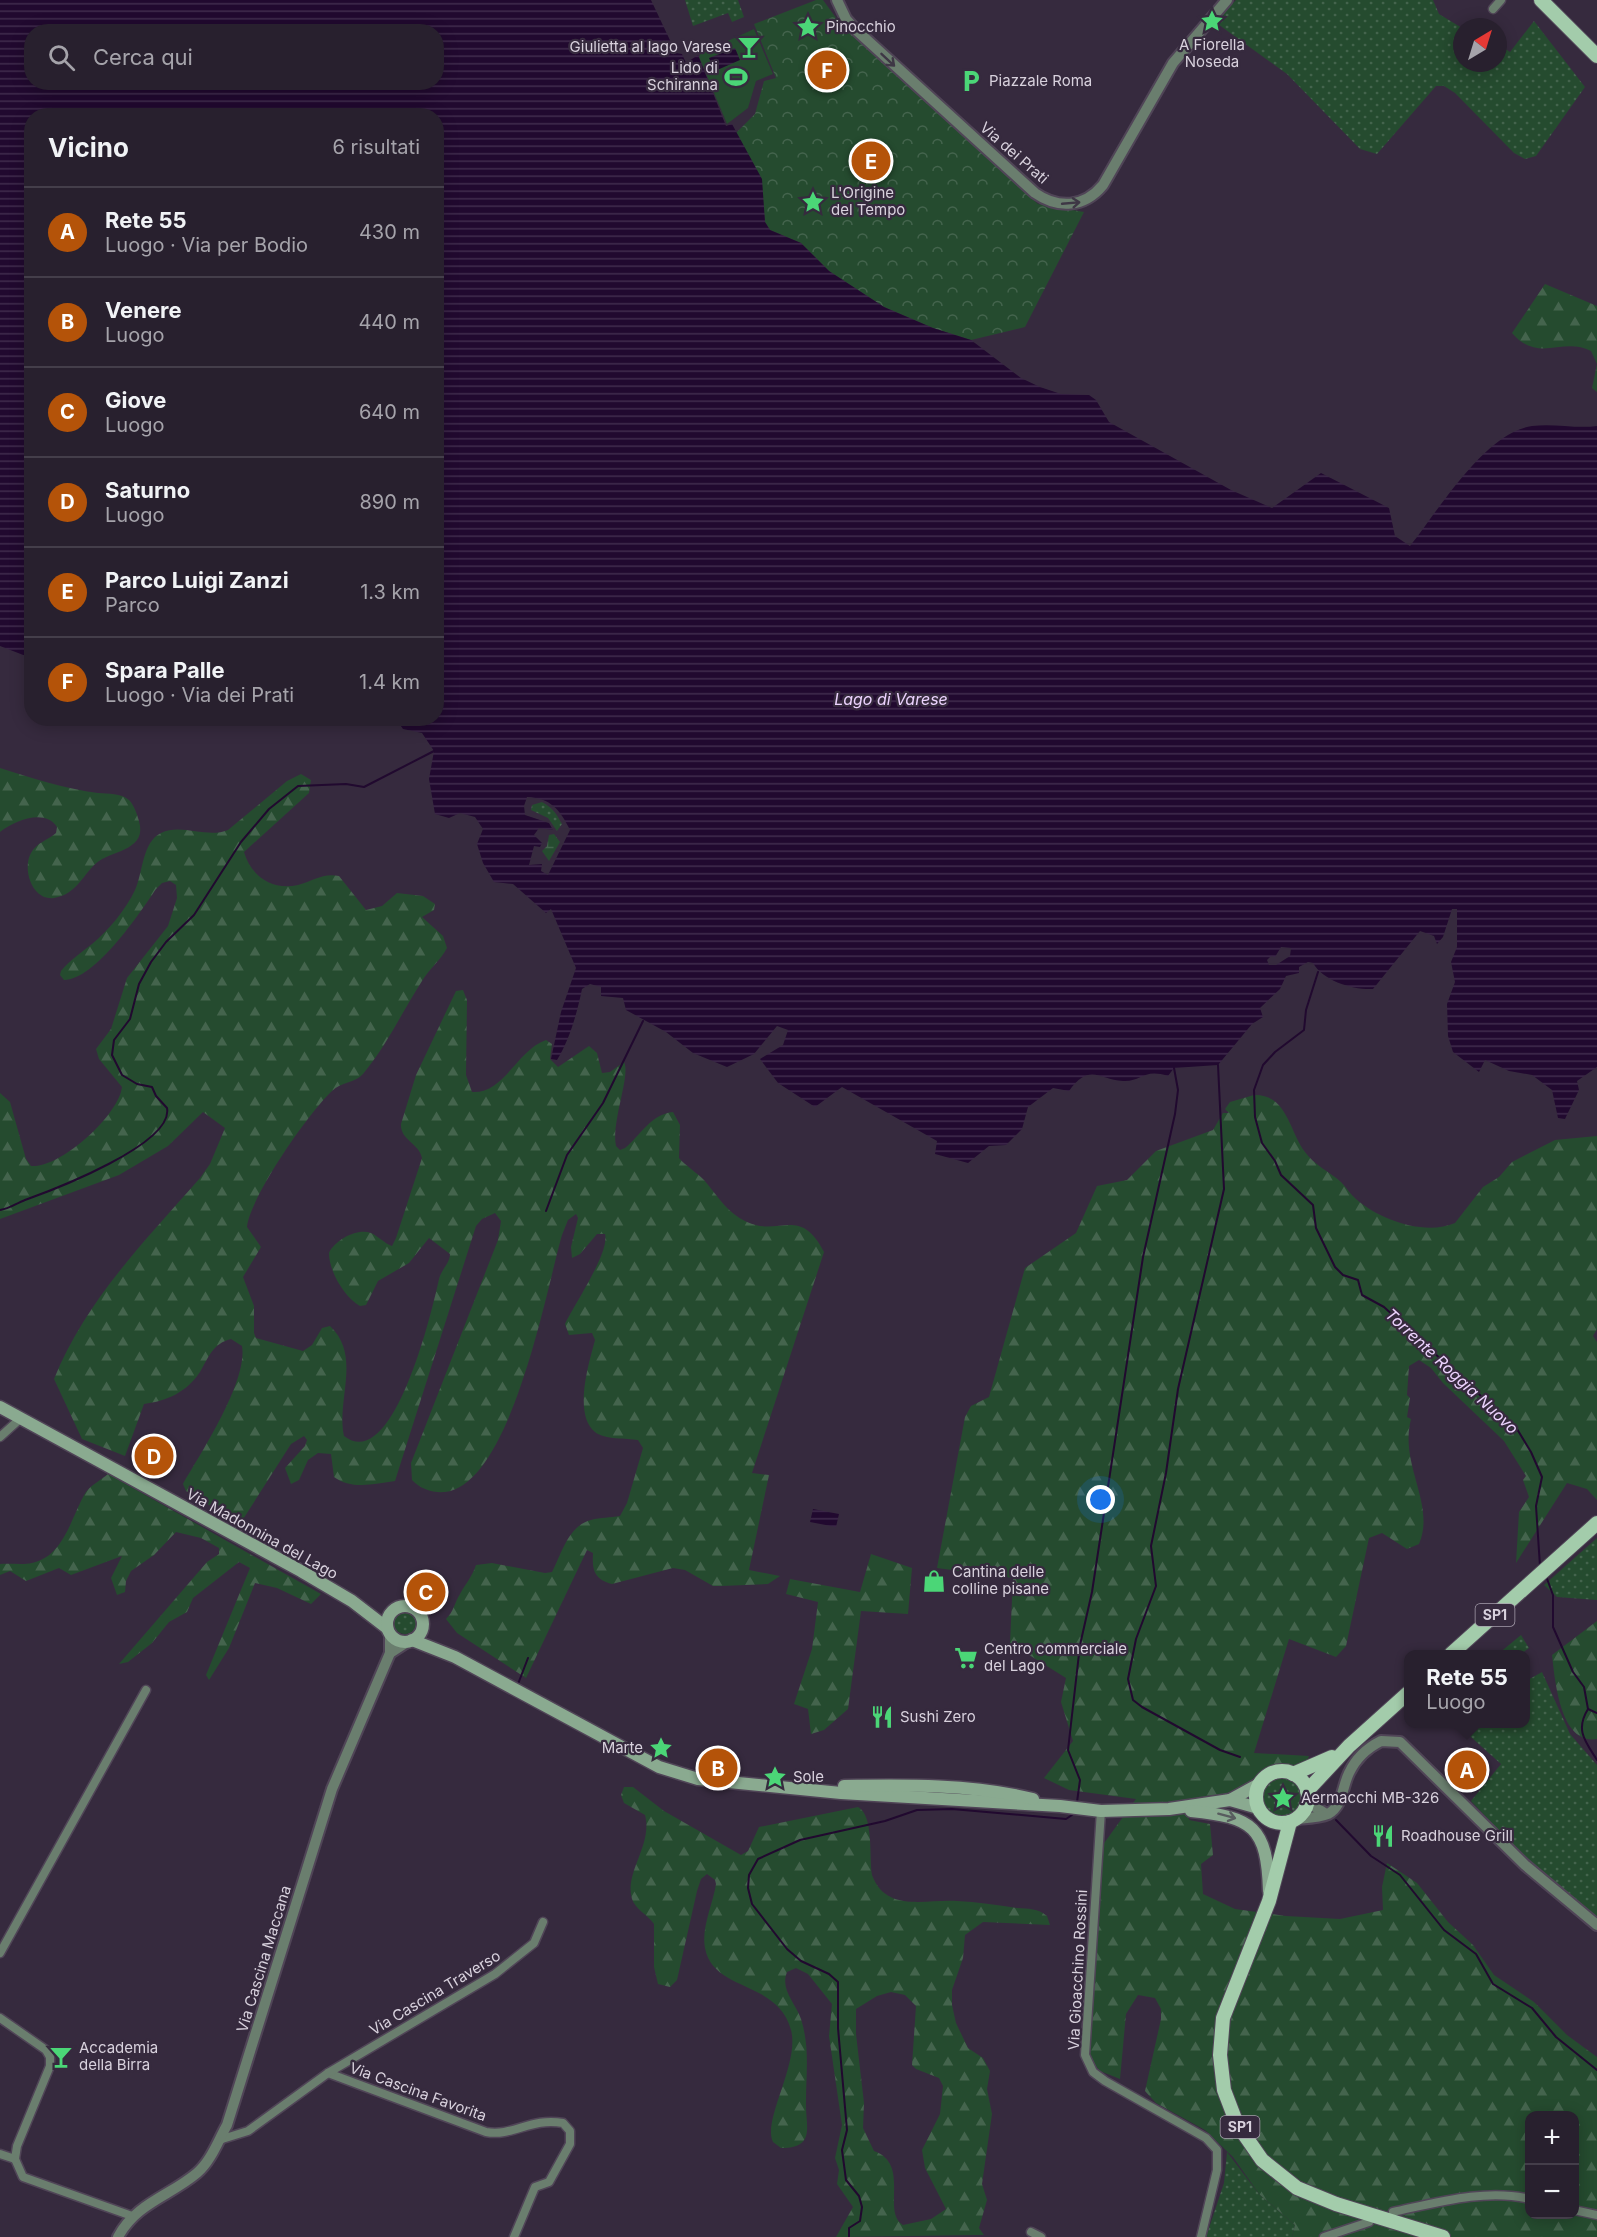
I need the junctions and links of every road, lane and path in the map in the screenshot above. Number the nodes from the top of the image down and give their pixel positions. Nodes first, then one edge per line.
1 (837, 0) edge
2 (1227, 0) edge
3 (1501, 0) edge
4 (1540, 0) edge
5 (1493, 9) dead end
6 (1597, 56) edge
7 (0, 1407) edge
8 (21, 1418) junction
9 (0, 1437) edge
10 (1597, 1523) edge
11 (352, 1601) junction
12 (394, 1610) junction
13 (423, 1625) junction
14 (388, 1631) junction
15 (410, 1641) junction
16 (1455, 1650) edge
17 (390, 1653) junction
18 (455, 1657) junction
19 (146, 1690) dead end
20 (1404, 1697) edge
21 (1349, 1746) junction
22 (1293, 1774) junction
23 (1260, 1783) junction
24 (928, 1787) junction
25 (777, 1788) junction
26 (1307, 1793) junction
27 (881, 1795) junction
28 (1230, 1800) junction
29 (981, 1801) junction
30 (1060, 1806) junction
31 (1258, 1808) junction
32 (1169, 1809) junction
33 (1101, 1811) junction
34 (1326, 1814) junction
35 (1269, 1820) junction
36 (1293, 1821) junction
37 (1279, 1858) junction
38 (1269, 1901) junction
39 (543, 1922) dead end
40 (1597, 1925) edge
41 (0, 1953) edge
42 (0, 2018) edge
43 (328, 2073) junction
44 (219, 2140) junction
45 (0, 2154) edge
46 (15, 2159) junction
47 (1525, 2198) edge
48 (1579, 2211) edge
49 (1393, 2212) dead end
50 (1597, 2215) edge
51 (132, 2216) junction
52 (1369, 2222) dead end
53 (1031, 2232) dead end
54 (118, 2237) edge
55 (514, 2237) edge
56 (1041, 2237) edge
57 (1201, 2237) edge
58 (1324, 2237) edge
59 (1443, 2237) edge

1 -> 2 street, Via dei Prati
3 - 5 street
4 - 6 main road
7 - 8 main road, Via Madonnina del Lago
8 - 9 street
8 - 11 main road, Via Madonnina del Lago
10 - 16 main road, SP1
11 - 12 main road, Via Madonnina del Lago
11 - 14 main road, Via Madonnina del Lago
12 - 13 main road
12 - 14 main road
13 - 15 main road
13 - 18 main road
14 - 15 main road
14 - 17 street, Via Cascina Maccana
15 - 17 street
15 - 18 main road
17 - 44 street, Via Cascina Maccana
18 - 25 main road
19 - 41 street
20 - 21 main road, SP1
21 - 22 main road, SP1
21 - 26 main road, SP1
22 - 23 main road, SP1
22 - 26 main road
23 - 28 main road
23 - 31 main road
24 - 25 main road
24 - 27 main road
24 - 29 main road
24 - 30 main road
25 - 27 main road
26 - 34 street
26 - 36 main road, SP1
27 - 29 main road
28 - 31 main road
28 - 32 main road
29 - 30 main road
30 - 33 main road
31 - 35 main road, SP1
32 - 33 main road
32 -> 38 main road
33 - 57 street, Via Gioacchino Rossini
34 - 36 street
34 - 40 street
35 - 36 main road
35 - 37 main road, SP1
36 - 37 main road, SP1
37 - 38 main road, SP1
38 - 59 main road, SP1
39 - 43 street, Via Cascina Traverso
42 - 46 street
43 - 44 street, Via Cascina Favorita
43 - 55 street, Via Cascina Favorita
44 - 51 street, Via Cascina Maccana
45 - 46 street
46 - 51 street
47 - 49 street
48 - 50 street
51 - 54 street, Via Cascina Maccana
52 - 58 street
53 - 56 street

